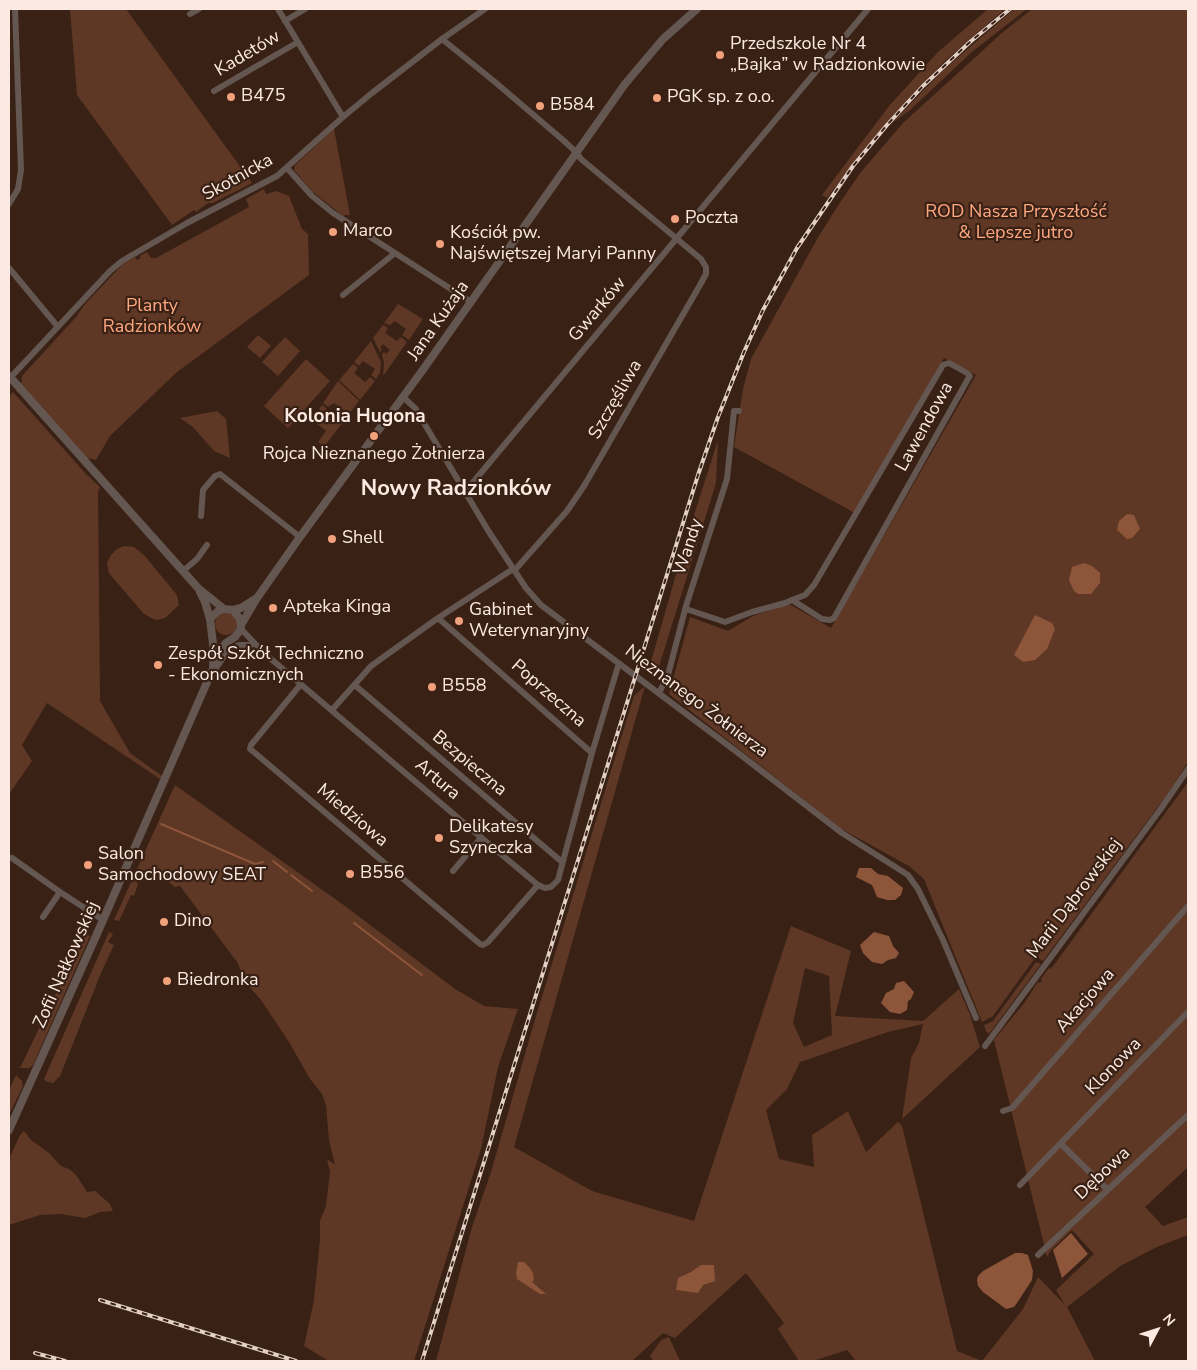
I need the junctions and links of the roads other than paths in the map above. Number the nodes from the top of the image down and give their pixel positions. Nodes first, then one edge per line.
1 (15, 9) edge
2 (199, 9) edge
3 (278, 9) edge
4 (305, 9) edge
5 (485, 9) edge
6 (697, 9) edge
7 (868, 9) edge
8 (190, 14) dead end
9 (285, 21) junction
10 (442, 39) junction
11 (298, 42) junction
12 (214, 91) dead end
13 (343, 116) junction
14 (576, 152) junction
15 (287, 168) junction
16 (9, 204) edge
17 (677, 239) junction
18 (395, 253) junction
19 (9, 268) edge
20 (343, 295) dead end
21 (470, 302) junction
22 (58, 327) junction
23 (10, 377) edge
24 (403, 397) junction
25 (739, 411) dead end
26 (465, 492) junction
27 (201, 516) dead end
28 (300, 536) junction
29 (207, 545) dead end
30 (514, 570) junction
31 (183, 571) junction
32 (198, 588) junction
33 (257, 598) junction
34 (792, 600) junction
35 (224, 609) junction
36 (233, 610) junction
37 (686, 610) junction
38 (438, 618) junction
39 (210, 619) junction
40 (241, 627) junction
41 (211, 630) junction
42 (232, 638) junction
43 (251, 645) junction
44 (264, 653) junction
45 (619, 663) junction
46 (211, 675) junction
47 (301, 684) junction
48 (357, 687) dead end
49 (660, 694) junction
50 (332, 710) junction
51 (592, 753) junction
52 (1188, 769) edge
53 (481, 838) junction
54 (12, 858) dead end
55 (562, 862) junction
56 (453, 871) dead end
57 (538, 885) junction
58 (60, 892) junction
59 (1188, 906) edge
60 (43, 917) dead end
61 (103, 920) junction
62 (1188, 1012) edge
63 (976, 1018) dead end
64 (985, 1046) dead end
65 (1003, 1111) dead end
66 (1188, 1116) edge
67 (9, 1130) edge
68 (1060, 1144) junction
69 (1020, 1185) dead end
70 (1108, 1190) junction
71 (1038, 1255) dead end

1 - 16 street
2 - 8 street
3 - 9 street, Kadetów
4 - 9 street
5 - 10 street, Skotnicka
6 - 14 street, Jana Kużaja
7 - 17 street, Gwarków
9 - 11 street, Kadetów
10 - 13 street, Skotnicka
10 - 14 street, Szczęśliwa
11 - 12 street, Kadetów
11 - 13 street, Kadetów
13 - 15 street, Skotnicka
14 - 17 street, Szczęśliwa
14 - 21 street, Jana Kużaja
15 - 18 street
15 - 22 street, Skotnicka
17 - 26 street, Gwarków
17 - 30 street, Szczęśliwa
18 - 20 street
18 - 21 street
19 - 22 street
21 - 24 street, Jana Kużaja
22 - 23 street, Skotnicka
23 - 31 street
24 - 26 street, Nieznanego Żołnierza
24 - 28 street, Jana Kużaja
25 - 37 street, Wandy
26 - 30 street, Nieznanego Żołnierza
27 - 28 street
28 - 33 street, Jana Kużaja
29 - 31 street
30 - 38 street, Szczęśliwa
30 - 45 street, Nieznanego Żołnierza
31 - 32 street
32 - 35 street
32 - 39 street
33 - 36 street, Jana Kużaja
33 - 40 street, Jana Kużaja
34 - 34 street, Lawendowa
34 - 37 street, Lawendowa
35 - 36 street
35 - 39 street
36 - 40 street
37 - 49 street, Wandy
38 - 50 street, Szczęśliwa
38 - 51 street, Poprzeczna
39 - 41 street
40 - 42 street
40 - 44 street, Artura
41 - 42 street
41 - 46 street
42 - 43 street, Artura
42 - 46 street, Zofii Nałkowskiej
43 - 44 street, Artura
43 - 46 street
44 - 47 street, Artura
45 - 49 street, Nieznanego Żołnierza
45 - 51 street
46 - 61 street, Zofii Nałkowskiej
47 - 50 street, Artura
47 - 57 street, Miedziowa
48 - 55 street, Bezpieczna
49 - 63 street, Nieznanego Żołnierza
50 - 53 street, Artura
51 - 55 street
52 - 64 street, Marii Dąbrowskiej
53 - 56 street
53 - 57 street, Artura
54 - 58 street
55 - 57 street
58 - 60 street
58 - 61 street
59 - 65 street, Akacjowa
61 - 67 street, Zofii Nałkowskiej
62 - 68 street, Klonowa
66 - 70 street, Dębowa
68 - 69 street, Klonowa
68 - 70 street
70 - 71 street, Dębowa

